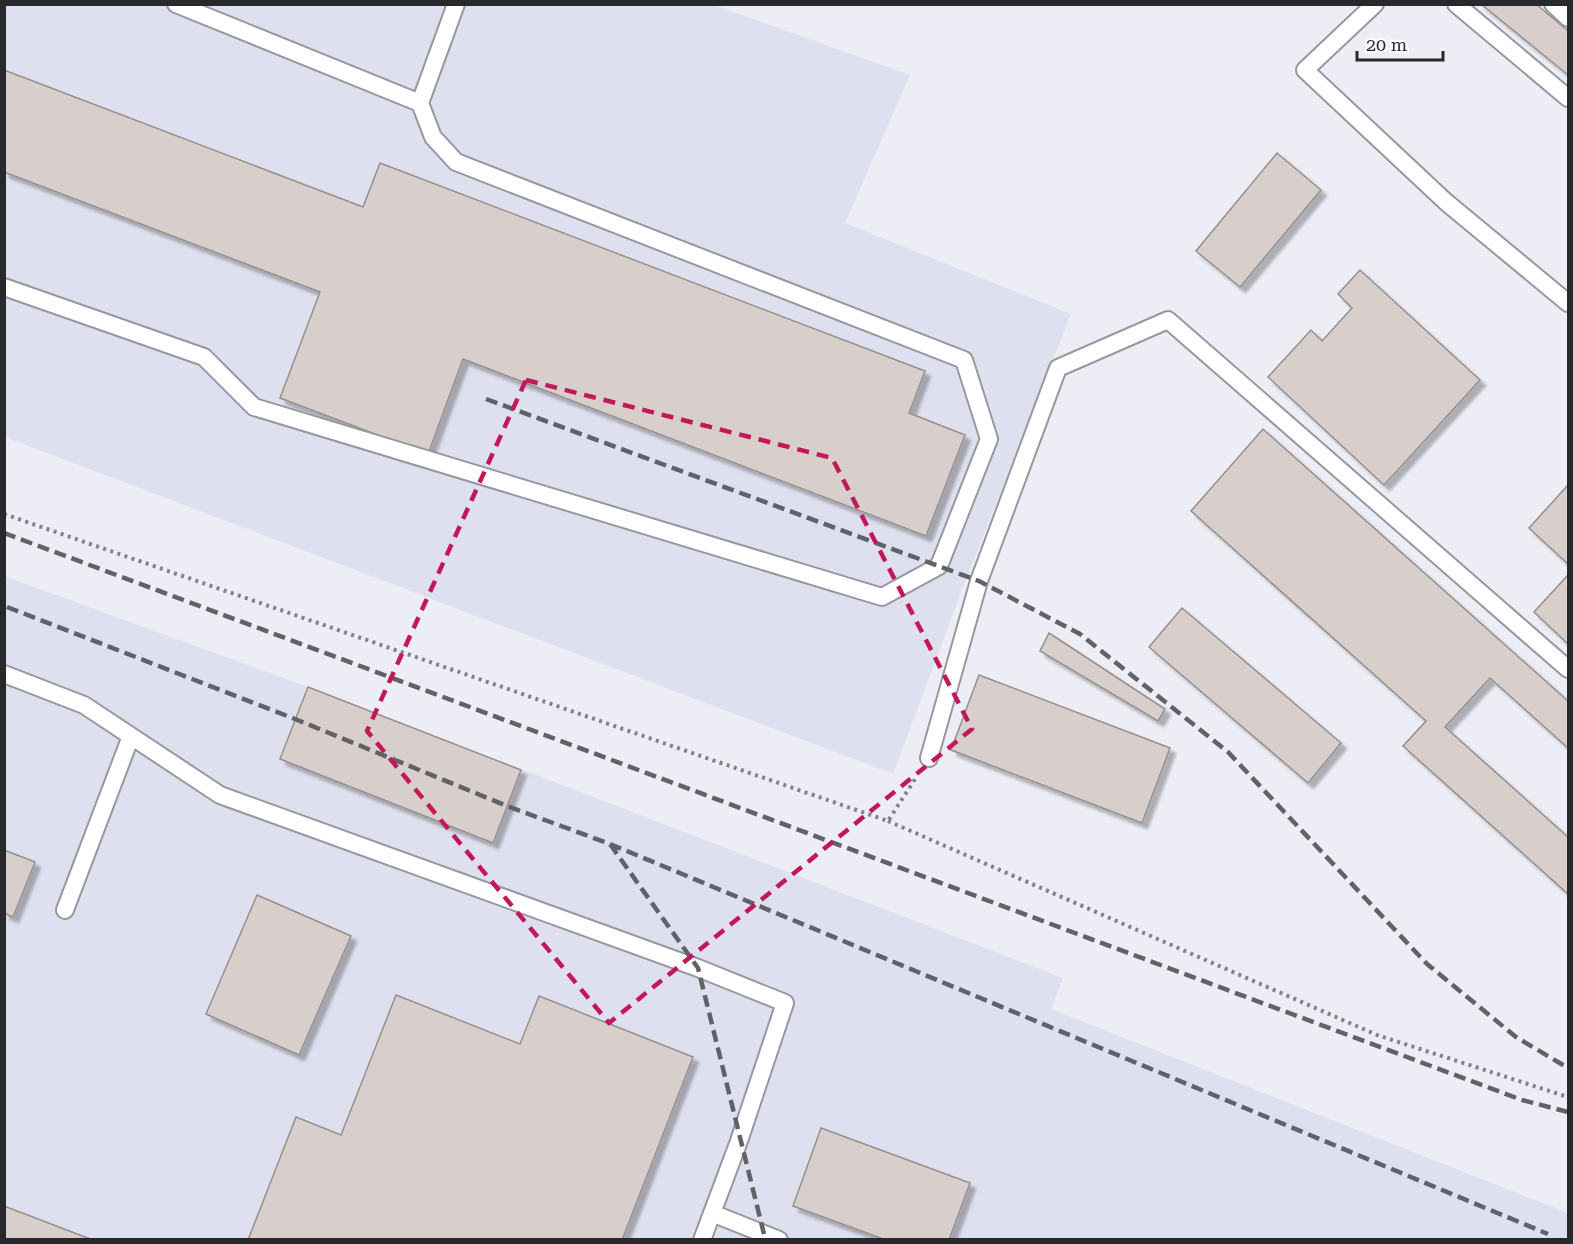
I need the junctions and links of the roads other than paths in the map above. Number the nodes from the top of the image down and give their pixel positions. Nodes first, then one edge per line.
1 (176, 4) edge
2 (456, 4) edge
3 (1375, 4) edge
4 (1456, 4) edge
5 (1553, 4) edge
6 (1569, 18) edge
7 (1569, 98) edge
8 (420, 103) junction
9 (4, 287) edge
10 (1569, 303) edge
11 (1569, 669) edge
12 (4, 674) edge
13 (131, 736) junction
14 (929, 758) road end
15 (65, 910) dead end
16 (712, 1213) junction
17 (702, 1239) edge
18 (779, 1239) edge

1 - 8 lane
2 - 8 lane
3 - 10 lane
4 - 7 lane
5 - 6 lane
8 - 9 lane
11 - 14 lane
12 - 13 lane
13 - 15 lane
13 - 16 lane
16 - 17 lane
16 - 18 lane

